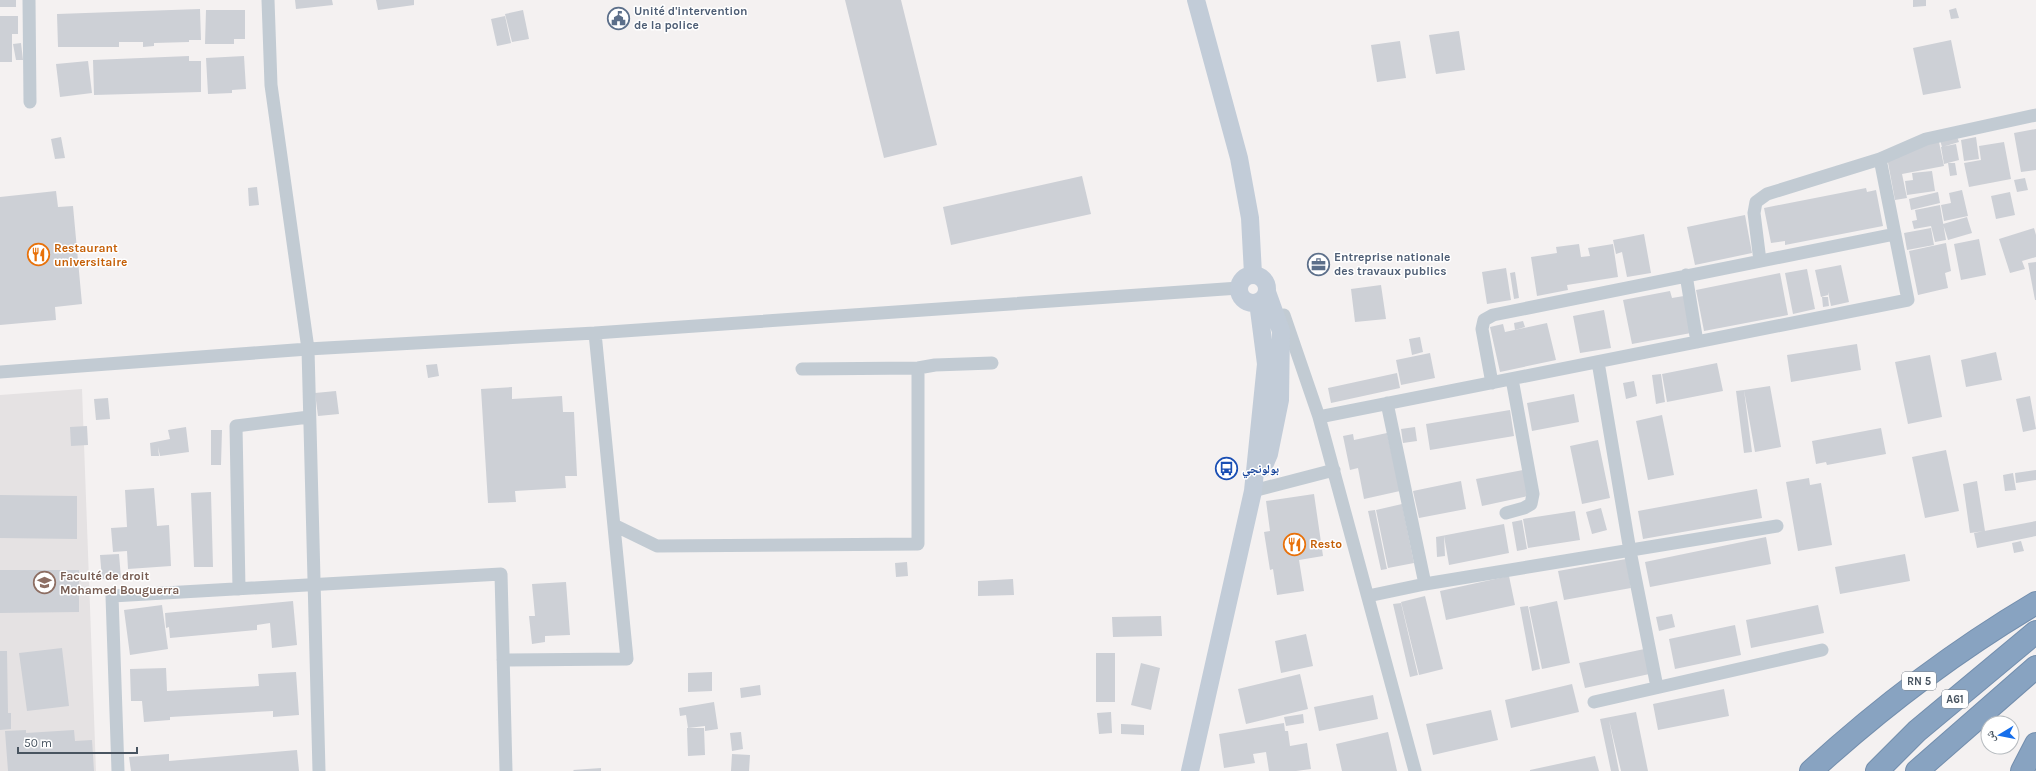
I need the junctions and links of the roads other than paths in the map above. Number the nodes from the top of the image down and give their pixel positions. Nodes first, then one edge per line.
1 (28, 0) edge
2 (268, 0) edge
3 (1196, 0) edge
4 (30, 102) dead end
5 (2036, 115) edge
6 (1880, 159) junction
7 (1895, 234) junction
8 (1760, 260) junction
9 (1686, 275) junction
10 (1239, 288) junction
11 (1261, 288) junction
12 (595, 333) junction
13 (1697, 342) junction
14 (308, 348) junction
15 (1598, 362) junction
16 (992, 363) dead end
17 (918, 368) junction
18 (802, 369) dead end
19 (0, 372) edge
20 (1512, 379) junction
21 (1492, 383) junction
22 (1388, 403) junction
23 (309, 417) junction
24 (1319, 417) junction
25 (1334, 470) junction
26 (1253, 491) junction
27 (1506, 512) dead end
28 (614, 525) junction
29 (1777, 526) dead end
30 (1630, 551) junction
31 (1425, 584) junction
32 (313, 585) junction
33 (239, 589) junction
34 (1368, 596) junction
35 (2036, 603) edge
36 (2036, 632) edge
37 (1822, 650) dead end
38 (503, 660) junction
39 (2036, 667) edge
40 (1657, 687) junction
41 (1594, 702) dead end
42 (2036, 744) edge
43 (118, 771) edge
44 (319, 771) edge
45 (506, 771) edge
46 (1190, 771) edge
47 (1415, 771) edge
48 (1811, 771) edge
49 (1877, 771) edge
50 (1917, 771) edge
51 (2022, 771) edge

1 - 4 street
2 - 14 street
3 - 11 main road
5 - 6 street
6 - 7 street
6 - 8 street
7 - 8 street
7 - 13 street
8 - 9 street
9 - 13 street
9 - 21 street
10 - 11 main road
10 - 11 main road
10 - 12 street
11 - 24 street
11 - 26 main road
12 - 14 street
12 - 28 street
13 - 15 street
14 - 19 street
14 - 23 street
15 - 20 street
15 - 30 street
16 - 17 street
17 - 18 street
17 - 28 street
20 - 21 street
20 - 27 street
21 - 22 street
22 - 24 street
22 - 31 street
23 - 32 street
23 - 33 street
24 - 25 street
25 - 26 street
25 - 34 street
26 - 46 main road
28 - 38 street
29 - 30 street
30 - 31 street
30 - 40 street
31 - 34 street
32 - 33 street
32 - 38 street
32 - 44 street
33 - 43 street
34 - 47 street
35 - 48 highway, RN 5
36 - 49 highway, A61
37 - 40 street
38 - 45 street
39 - 50 highway, A61
40 - 41 street
42 - 51 highway

